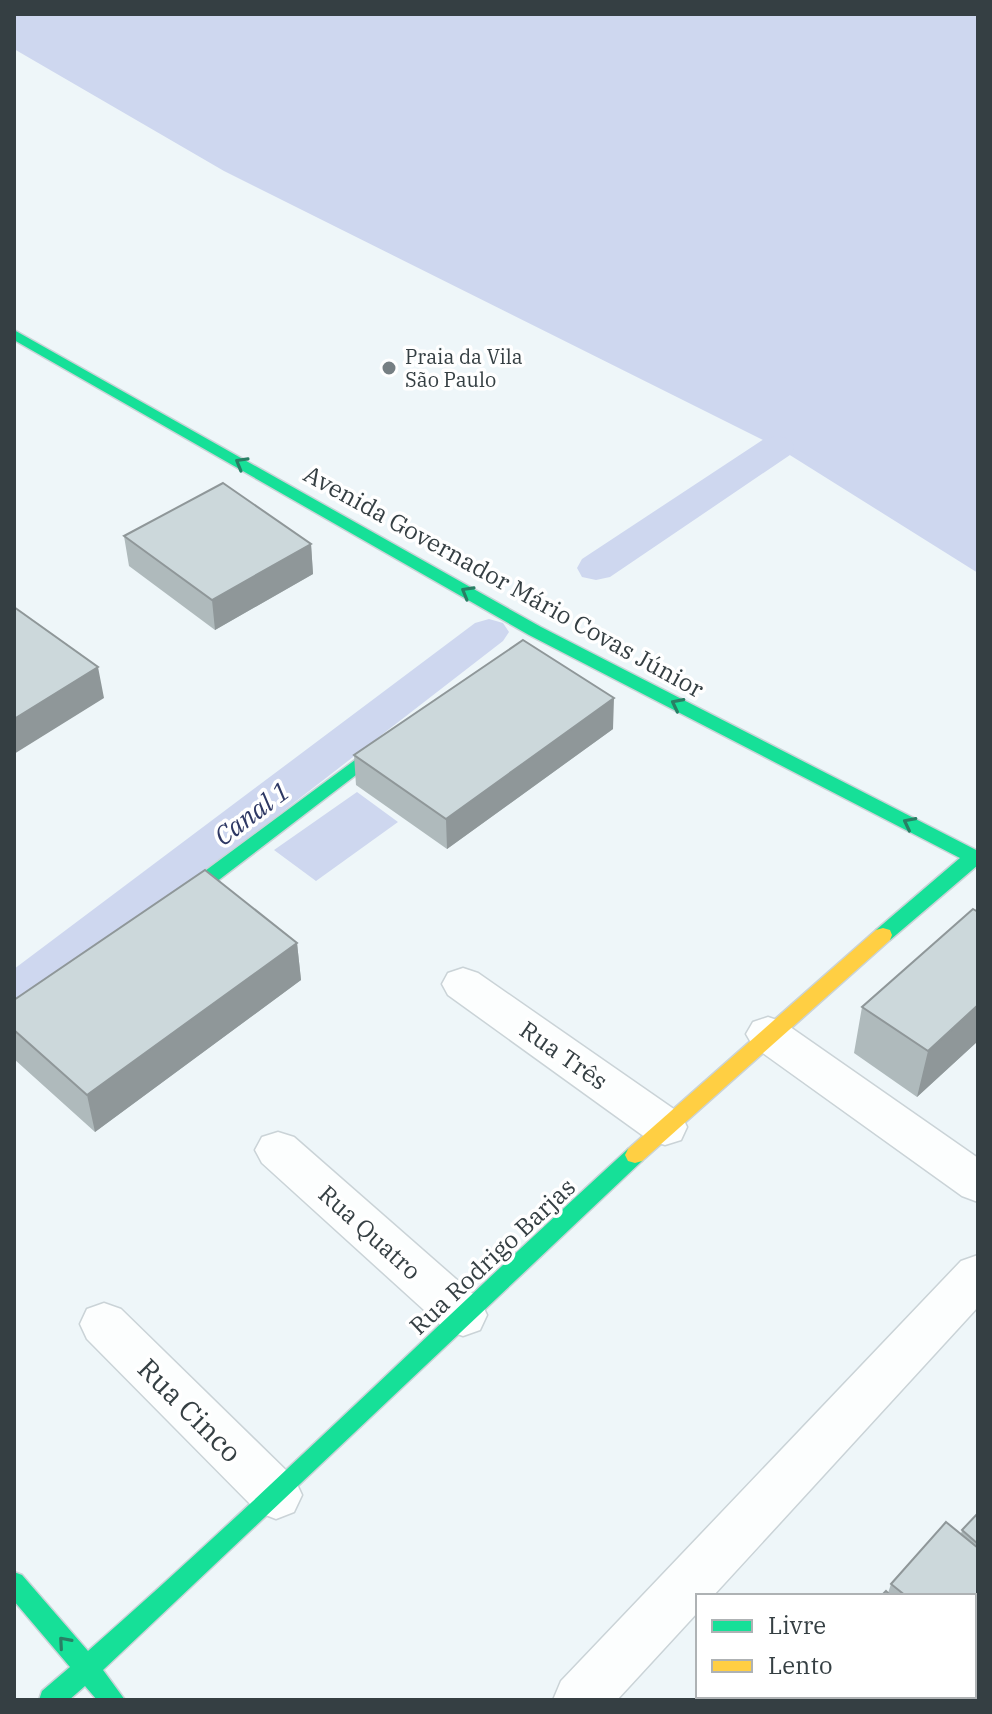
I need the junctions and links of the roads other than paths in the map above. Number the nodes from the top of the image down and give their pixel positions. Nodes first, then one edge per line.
1 (14, 334) edge
2 (420, 717) edge
3 (976, 858) edge
4 (154, 919) edge
5 (463, 984) dead end
6 (768, 1034) junction
7 (665, 1127) junction
8 (278, 1150) dead end
9 (978, 1183) edge
10 (978, 1275) edge
11 (463, 1315) junction
12 (104, 1324) dead end
13 (276, 1495) junction
14 (14, 1583) edge
15 (87, 1669) junction
16 (51, 1700) edge
17 (113, 1700) edge
18 (580, 1700) edge

3 -> 1 street, Avenida Governador Mário Covas Júnior
2 - 4 street
3 - 6 street, Rua Rodrigo Barjas
5 - 7 street, Rua Três
6 - 7 street, Rua Rodrigo Barjas
6 - 9 street
7 - 11 street, Rua Rodrigo Barjas
8 - 11 street, Rua Quatro
10 - 18 street
11 - 13 street, Rua Rodrigo Barjas
12 - 13 street, Rua Cinco
13 - 15 street, Rua Rodrigo Barjas
15 -> 14 street
15 - 16 street, Rua Rodrigo Barjas
15 - 17 street

